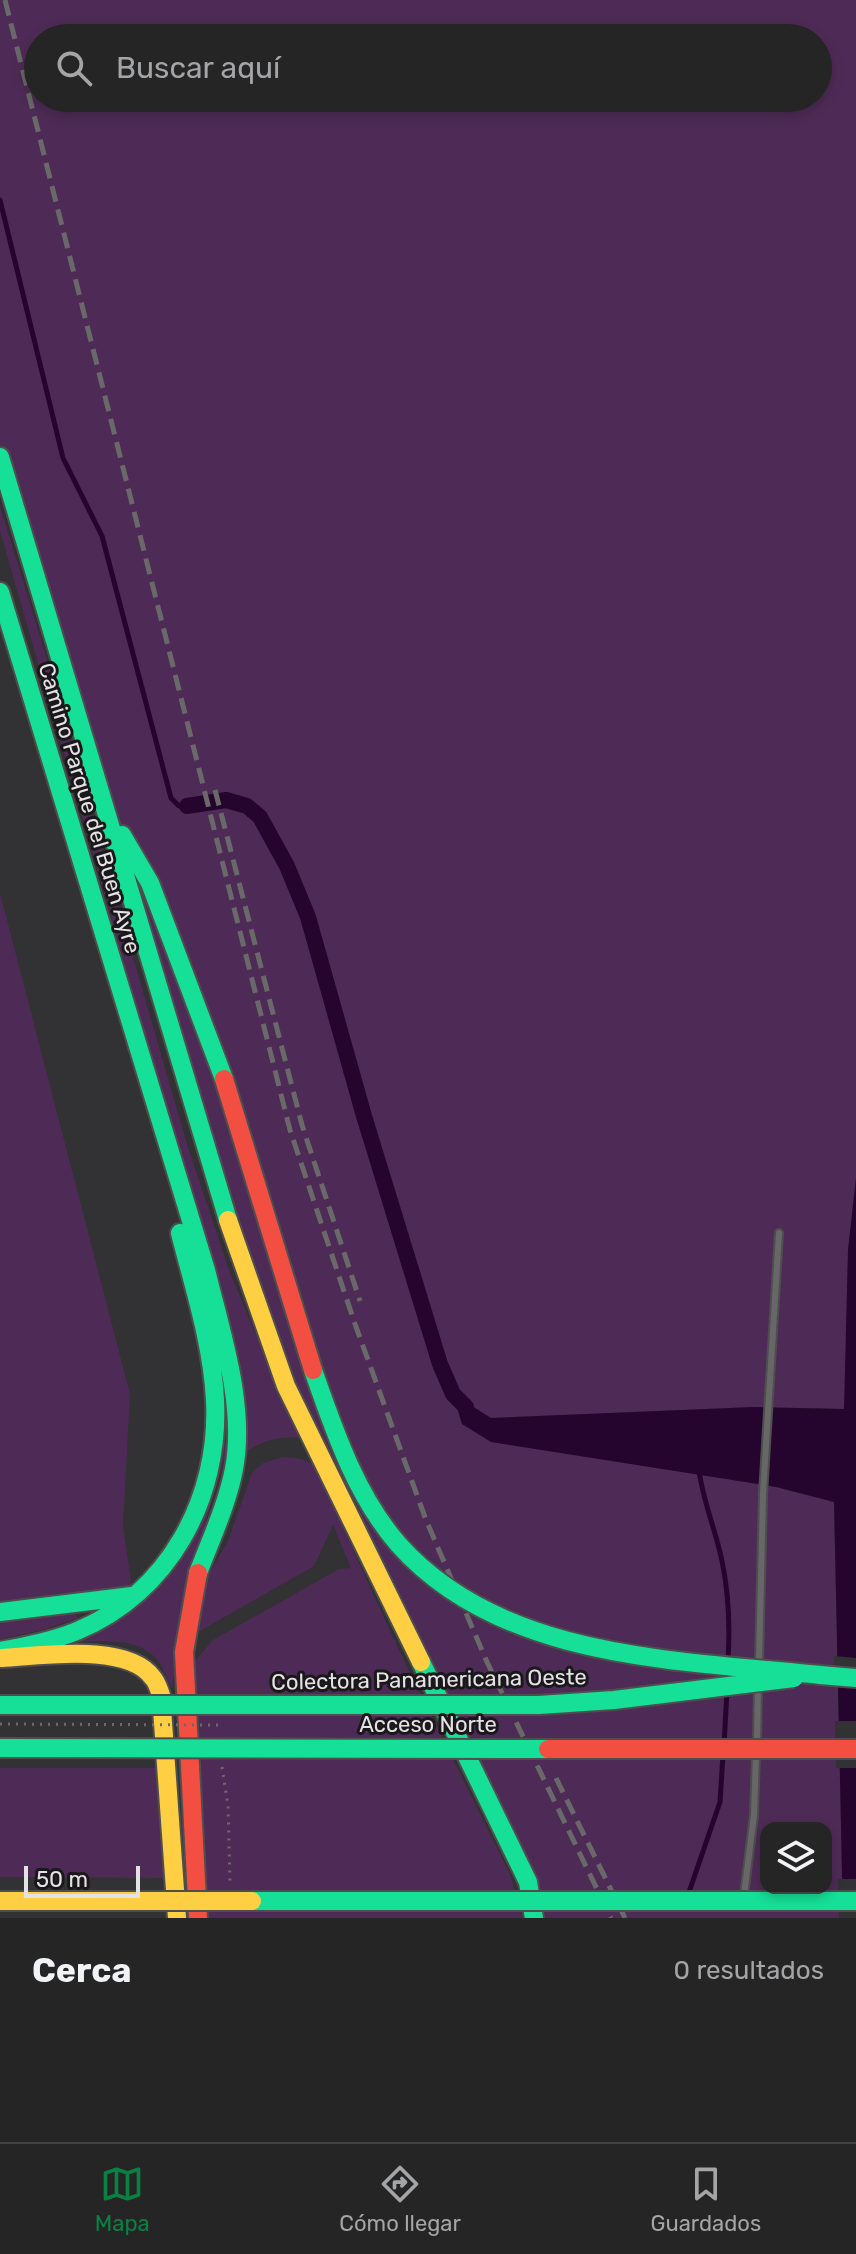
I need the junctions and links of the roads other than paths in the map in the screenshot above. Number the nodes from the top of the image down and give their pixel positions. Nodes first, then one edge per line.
1 (0, 457) edge
2 (0, 592) edge
3 (103, 802) junction
4 (133, 1038) junction
5 (779, 1233) dead end
6 (133, 1595) junction
7 (0, 1612) edge
8 (0, 1651) edge
9 (0, 1658) edge
10 (820, 1675) junction
11 (856, 1678) edge
12 (0, 1705) edge
13 (0, 1748) edge
14 (856, 1749) edge
15 (0, 1901) edge
16 (856, 1901) edge
17 (743, 1909) dead end
18 (177, 1918) edge
19 (198, 1918) edge
20 (534, 1918) edge

1 - 3 main road, Camino Parque del Buen Ayre
2 - 4 main road, Camino Parque del Buen Ayre
3 - 10 main road, bridge
3 - 20 main road
4 - 6 main road
4 - 19 main road
5 - 17 lane
6 - 7 main road
6 - 8 main road
9 - 18 main road
10 - 11 main road, Colectora Panamericana Oeste
10 - 12 main road, Colectora Panamericana Oeste, bridge
13 - 14 main road, Acceso Norte, bridge
15 - 16 main road, bridge

